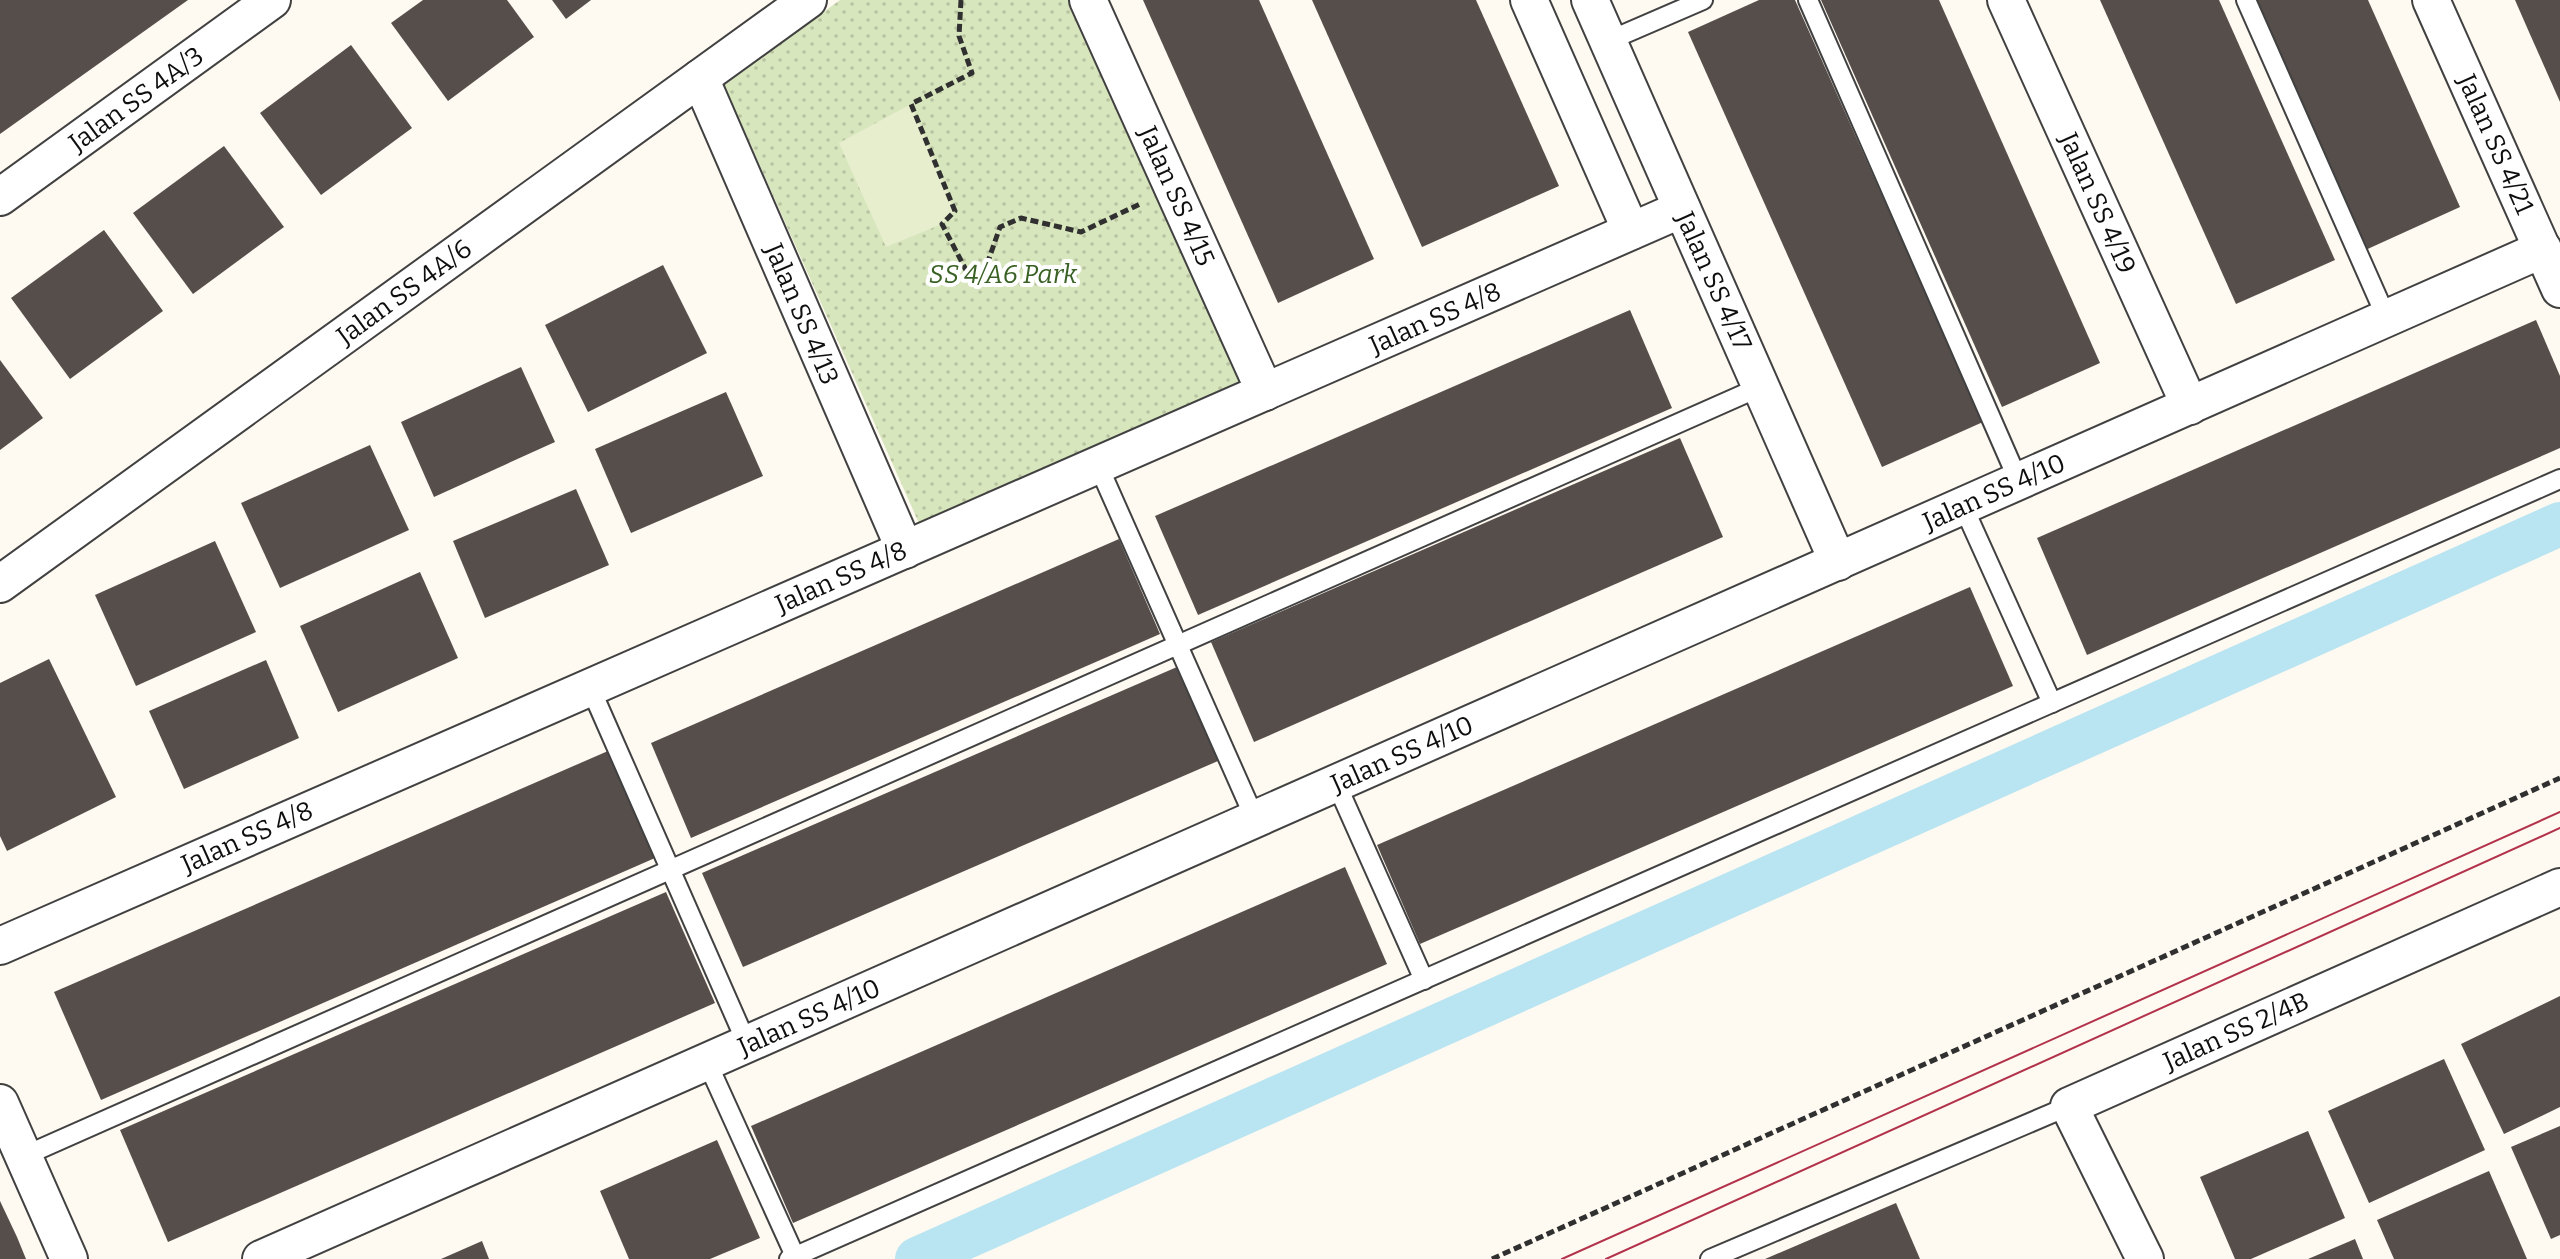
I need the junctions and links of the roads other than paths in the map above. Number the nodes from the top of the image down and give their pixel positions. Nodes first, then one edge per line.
1 (272, 0) edge
2 (808, 0) edge
3 (1088, 0) edge
4 (1529, 0) edge
5 (1590, 0) edge
6 (1703, 0) edge
7 (1808, 0) edge
8 (2006, 0) edge
9 (2246, 0) edge
10 (2431, 0) edge
11 (1608, 41) junction
12 (700, 78) junction
13 (0, 197) edge
14 (1682, 209) junction
15 (1631, 231) junction
16 (2543, 249) junction
17 (2560, 289) edge
18 (2387, 319) junction
19 (1760, 387) junction
20 (1265, 392) junction
21 (2190, 406) junction
22 (1098, 465) junction
23 (2560, 479) edge
24 (2019, 482) junction
25 (1963, 506) junction
26 (905, 550) junction
27 (1838, 562) junction
28 (0, 584) edge
29 (1178, 645) junction
30 (590, 687) junction
31 (2052, 703) junction
32 (1336, 783) junction
33 (1255, 819) junction
34 (670, 869) junction
35 (2560, 887) edge
36 (0, 946) edge
37 (1424, 980) junction
38 (747, 1044) junction
39 (707, 1062) junction
40 (0, 1103) edge
41 (2069, 1106) junction
42 (24, 1156) junction
43 (792, 1258) edge
44 (69, 1259) edge
45 (261, 1259) edge
46 (1710, 1259) edge
47 (2145, 1259) edge

1 - 13 street, Jalan SS 4A/3
2 - 12 street, Jalan SS 4A/6
3 - 20 street, Jalan SS 4/15
4 - 15 street
5 - 11 street, Jalan SS 4/17
6 - 11 lane
7 - 24 lane
8 - 21 street, Jalan SS 4/19
9 - 18 lane
10 - 16 street, Jalan SS 4/21
11 - 14 street, Jalan SS 4/17
12 - 26 street, Jalan SS 4/13
12 - 28 street, Jalan SS 4A/6
14 - 15 street, Jalan SS 4/8
14 - 19 street, Jalan SS 4/17
15 - 20 street, Jalan SS 4/8
16 - 17 street, Jalan SS 4/21
16 - 18 street, Jalan SS 4/10
18 - 21 street, Jalan SS 4/10
19 - 27 street, Jalan SS 4/17
19 - 29 lane
20 - 22 street, Jalan SS 4/8
21 - 24 street, Jalan SS 4/10
22 - 26 street, Jalan SS 4/8
22 - 29 lane
23 - 31 lane
24 - 25 street, Jalan SS 4/10
25 - 27 street, Jalan SS 4/10
25 - 31 lane
26 - 30 street, Jalan SS 4/8
27 - 32 street, Jalan SS 4/10
29 - 33 lane
29 - 34 lane
30 - 34 lane
30 - 36 street, Jalan SS 4/8
31 - 37 lane
32 - 33 street, Jalan SS 4/10
32 - 37 lane
33 - 38 street, Jalan SS 4/10
34 - 38 lane
34 - 42 lane
35 - 41 street, Jalan SS 2/4B
37 - 43 lane
38 - 39 street, Jalan SS 4/10
39 - 43 lane
39 - 45 street, Jalan SS 4/10
40 - 42 street
41 - 46 lane
41 - 47 street
42 - 44 street

